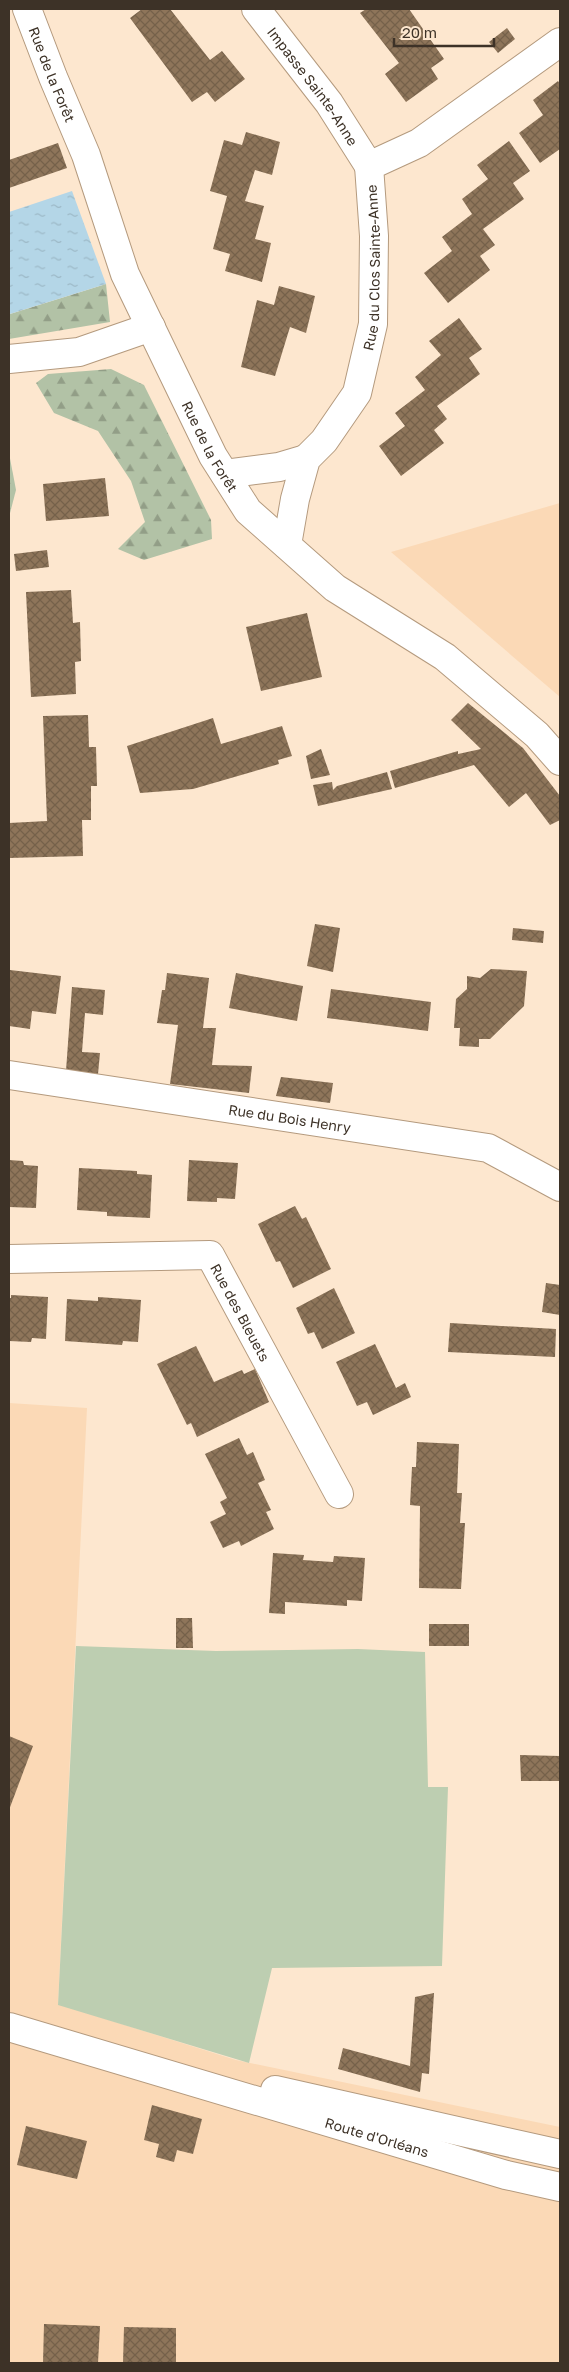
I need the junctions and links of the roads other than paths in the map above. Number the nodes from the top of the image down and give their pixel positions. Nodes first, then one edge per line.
1 (28, 9) edge
2 (256, 9) edge
3 (560, 42) edge
4 (369, 166) junction
5 (151, 327) junction
6 (9, 360) edge
7 (306, 459) junction
8 (225, 474) junction
9 (287, 545) junction
10 (560, 760) edge
11 (9, 1075) edge
12 (560, 1187) edge
13 (9, 1259) edge
14 (339, 1494) dead end
15 (9, 2027) edge
16 (194, 2081) junction
17 (560, 2154) edge
18 (560, 2187) edge

1 - 5 street, Rue de la Forêt
2 - 4 street, Impasse Sainte-Anne
3 - 4 street, Rue du Clos Sainte-Anne
4 - 7 street, Rue du Clos Sainte-Anne
5 - 6 street
5 - 8 street, Rue de la Forêt
7 - 8 street, Rue du Clos Sainte-Anne
7 - 9 street, Rue du Clos Sainte-Anne
8 - 9 street, Rue de la Forêt
9 - 10 street, Rue de la Forêt
11 - 12 street, Rue du Bois Henry
13 - 14 street, Rue des Bleuets
15 - 16 street, Route d'Orléans
16 - 17 street, Route d'Orléans
16 - 18 street, Route d'Orléans

